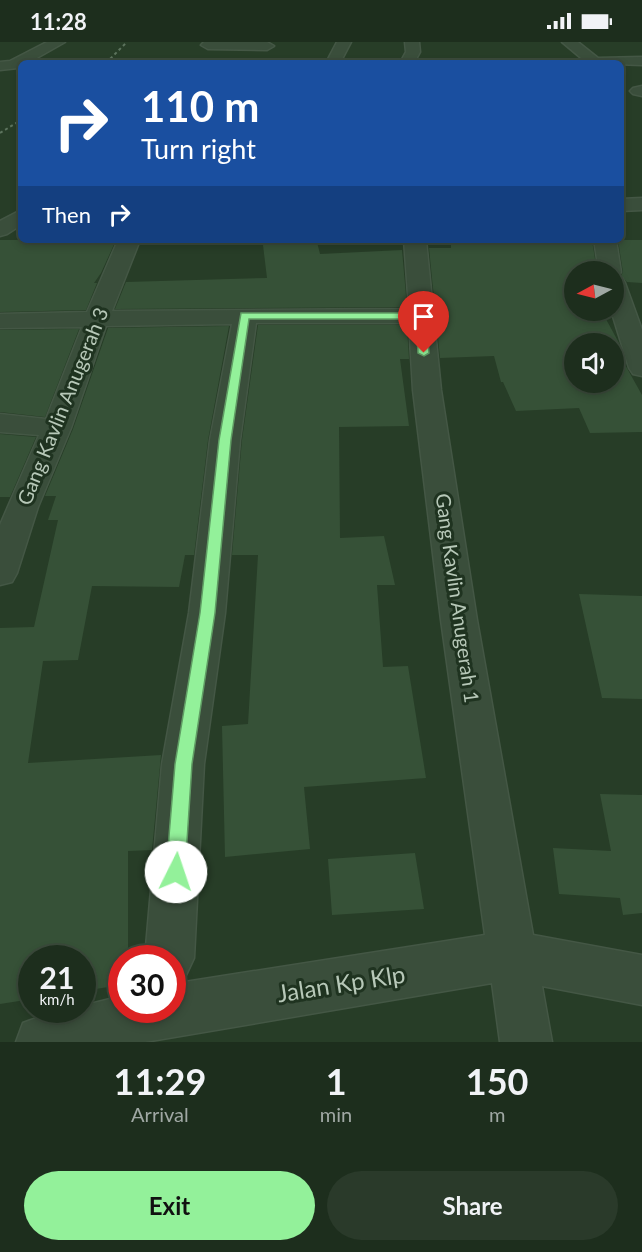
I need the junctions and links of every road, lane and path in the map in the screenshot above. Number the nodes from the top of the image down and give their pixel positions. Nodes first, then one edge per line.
1 (58, 42) edge
2 (344, 42) edge
3 (412, 42) edge
4 (569, 42) edge
5 (208, 44) edge
6 (267, 46) dead end
7 (21, 60) edge
8 (200, 60) edge
9 (335, 60) edge
10 (409, 60) edge
11 (593, 60) edge
12 (624, 61) edge
13 (642, 61) edge
14 (642, 204) edge
15 (624, 205) edge
16 (18, 218) edge
17 (0, 230) edge
18 (128, 243) edge
19 (414, 243) edge
20 (605, 243) edge
21 (608, 261) edge
22 (624, 313) edge
23 (245, 316) junction
24 (421, 316) junction
25 (97, 318) junction
26 (0, 321) edge
27 (642, 368) edge
28 (0, 423) edge
29 (57, 428) junction
30 (11, 507) edge
31 (0, 573) edge
32 (171, 945) edge
33 (511, 955) junction
34 (642, 980) edge
35 (186, 1007) edge
36 (116, 1023) edge
37 (42, 1042) edge
38 (526, 1042) edge

1 - 7 street
2 - 9 street
3 - 10 street
4 - 11 street
5 - 6 street
5 - 8 street
12 - 13 street
14 - 15 street
16 - 17 street
18 - 25 street, Gang Kavlin Anugerah 3
19 - 24 street, Gang Kavlin Anugerah 1
20 - 21 street
22 - 27 street
23 - 24 street
23 - 25 street
23 - 32 street
24 - 33 street, Gang Kavlin Anugerah 1
25 - 26 street
25 - 29 street, Gang Kavlin Anugerah 3
28 - 29 street
29 - 30 street, Gang Kavlin Anugerah 3
30 - 31 street, Gang Kavlin Anugerah 3
33 - 34 street, Jalan Kp Klp
33 - 35 street, Jalan Kp Klp
33 - 38 street, Gang Kavlin Anugerah 1
36 - 37 street, Jalan Kp Klp

